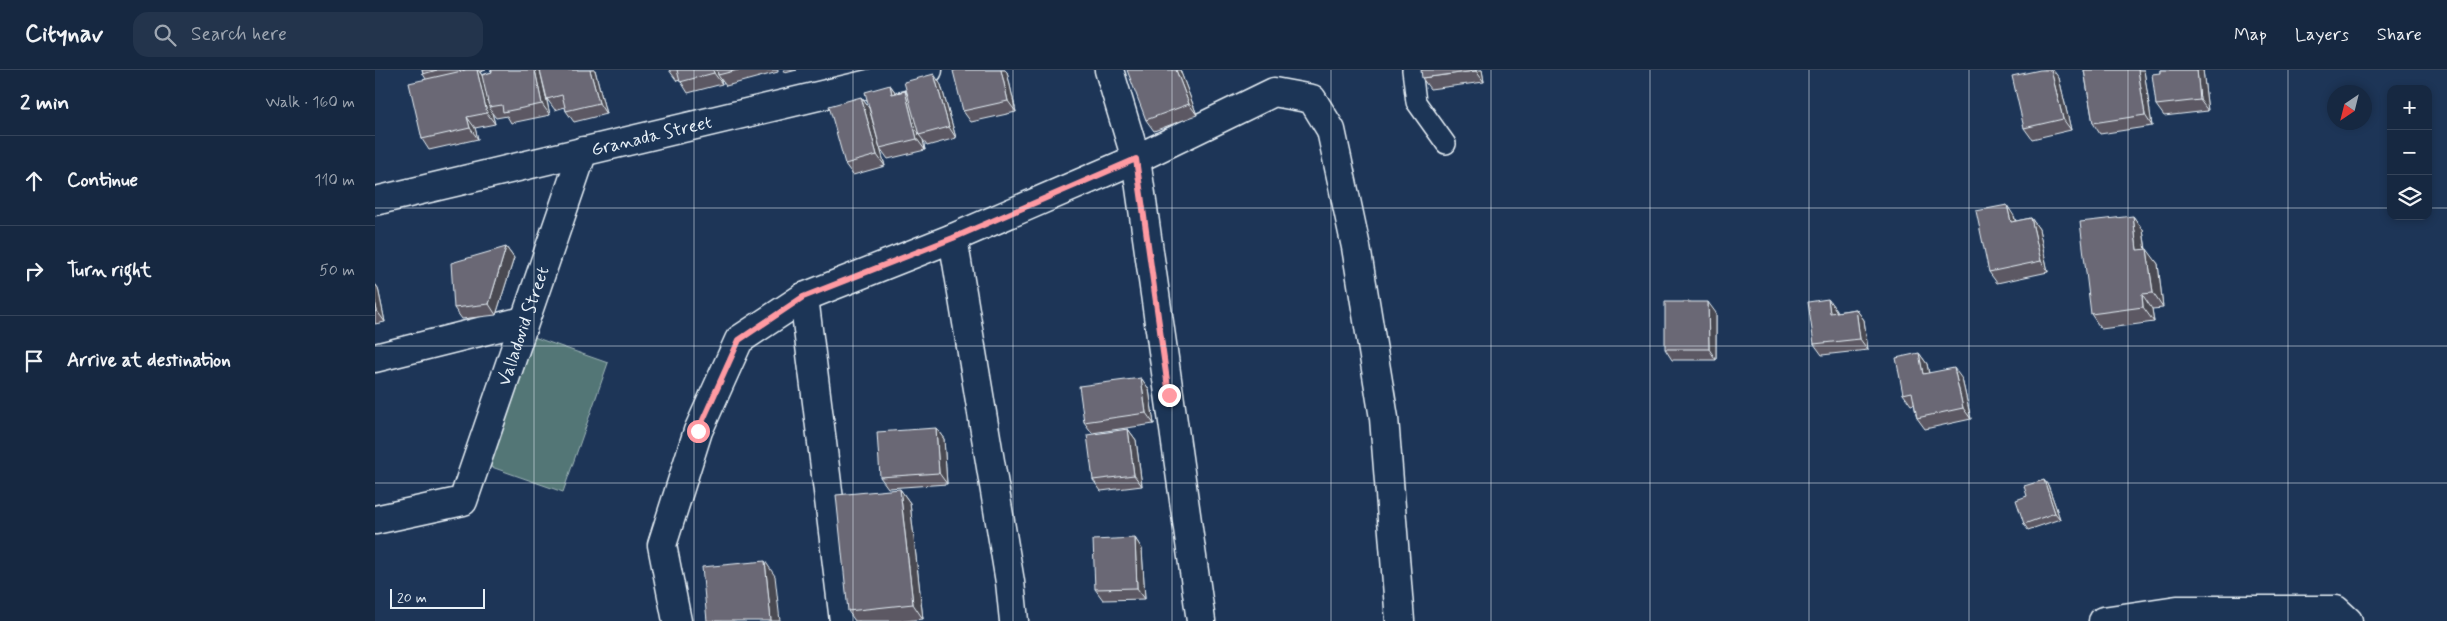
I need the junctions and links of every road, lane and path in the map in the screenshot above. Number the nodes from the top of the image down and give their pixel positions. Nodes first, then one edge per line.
1 (928, 70) edge
2 (1109, 70) edge
3 (1412, 70) edge
4 (1446, 144) dead end
5 (583, 151) junction
6 (1136, 159) junction
7 (375, 201) edge
8 (953, 238) junction
9 (803, 297) junction
10 (523, 321) junction
11 (375, 358) edge
12 (375, 520) edge
13 (2177, 616) edge
14 (677, 621) edge
15 (844, 621) edge
16 (1014, 621) edge
17 (1201, 621) edge
18 (1400, 621) edge
19 (2103, 621) edge
20 (2348, 621) edge

1 - 5 street, Granada Street
2 - 6 street
3 - 4 lane
5 - 7 street, Granada Street
5 - 10 street, Valladovid Street
6 - 8 street
6 - 17 street
6 - 18 street
8 - 9 street
8 - 16 street
9 - 14 street
9 - 15 street
10 - 11 street
10 - 12 street, Valladovid Street
13 - 19 street
13 - 20 street

